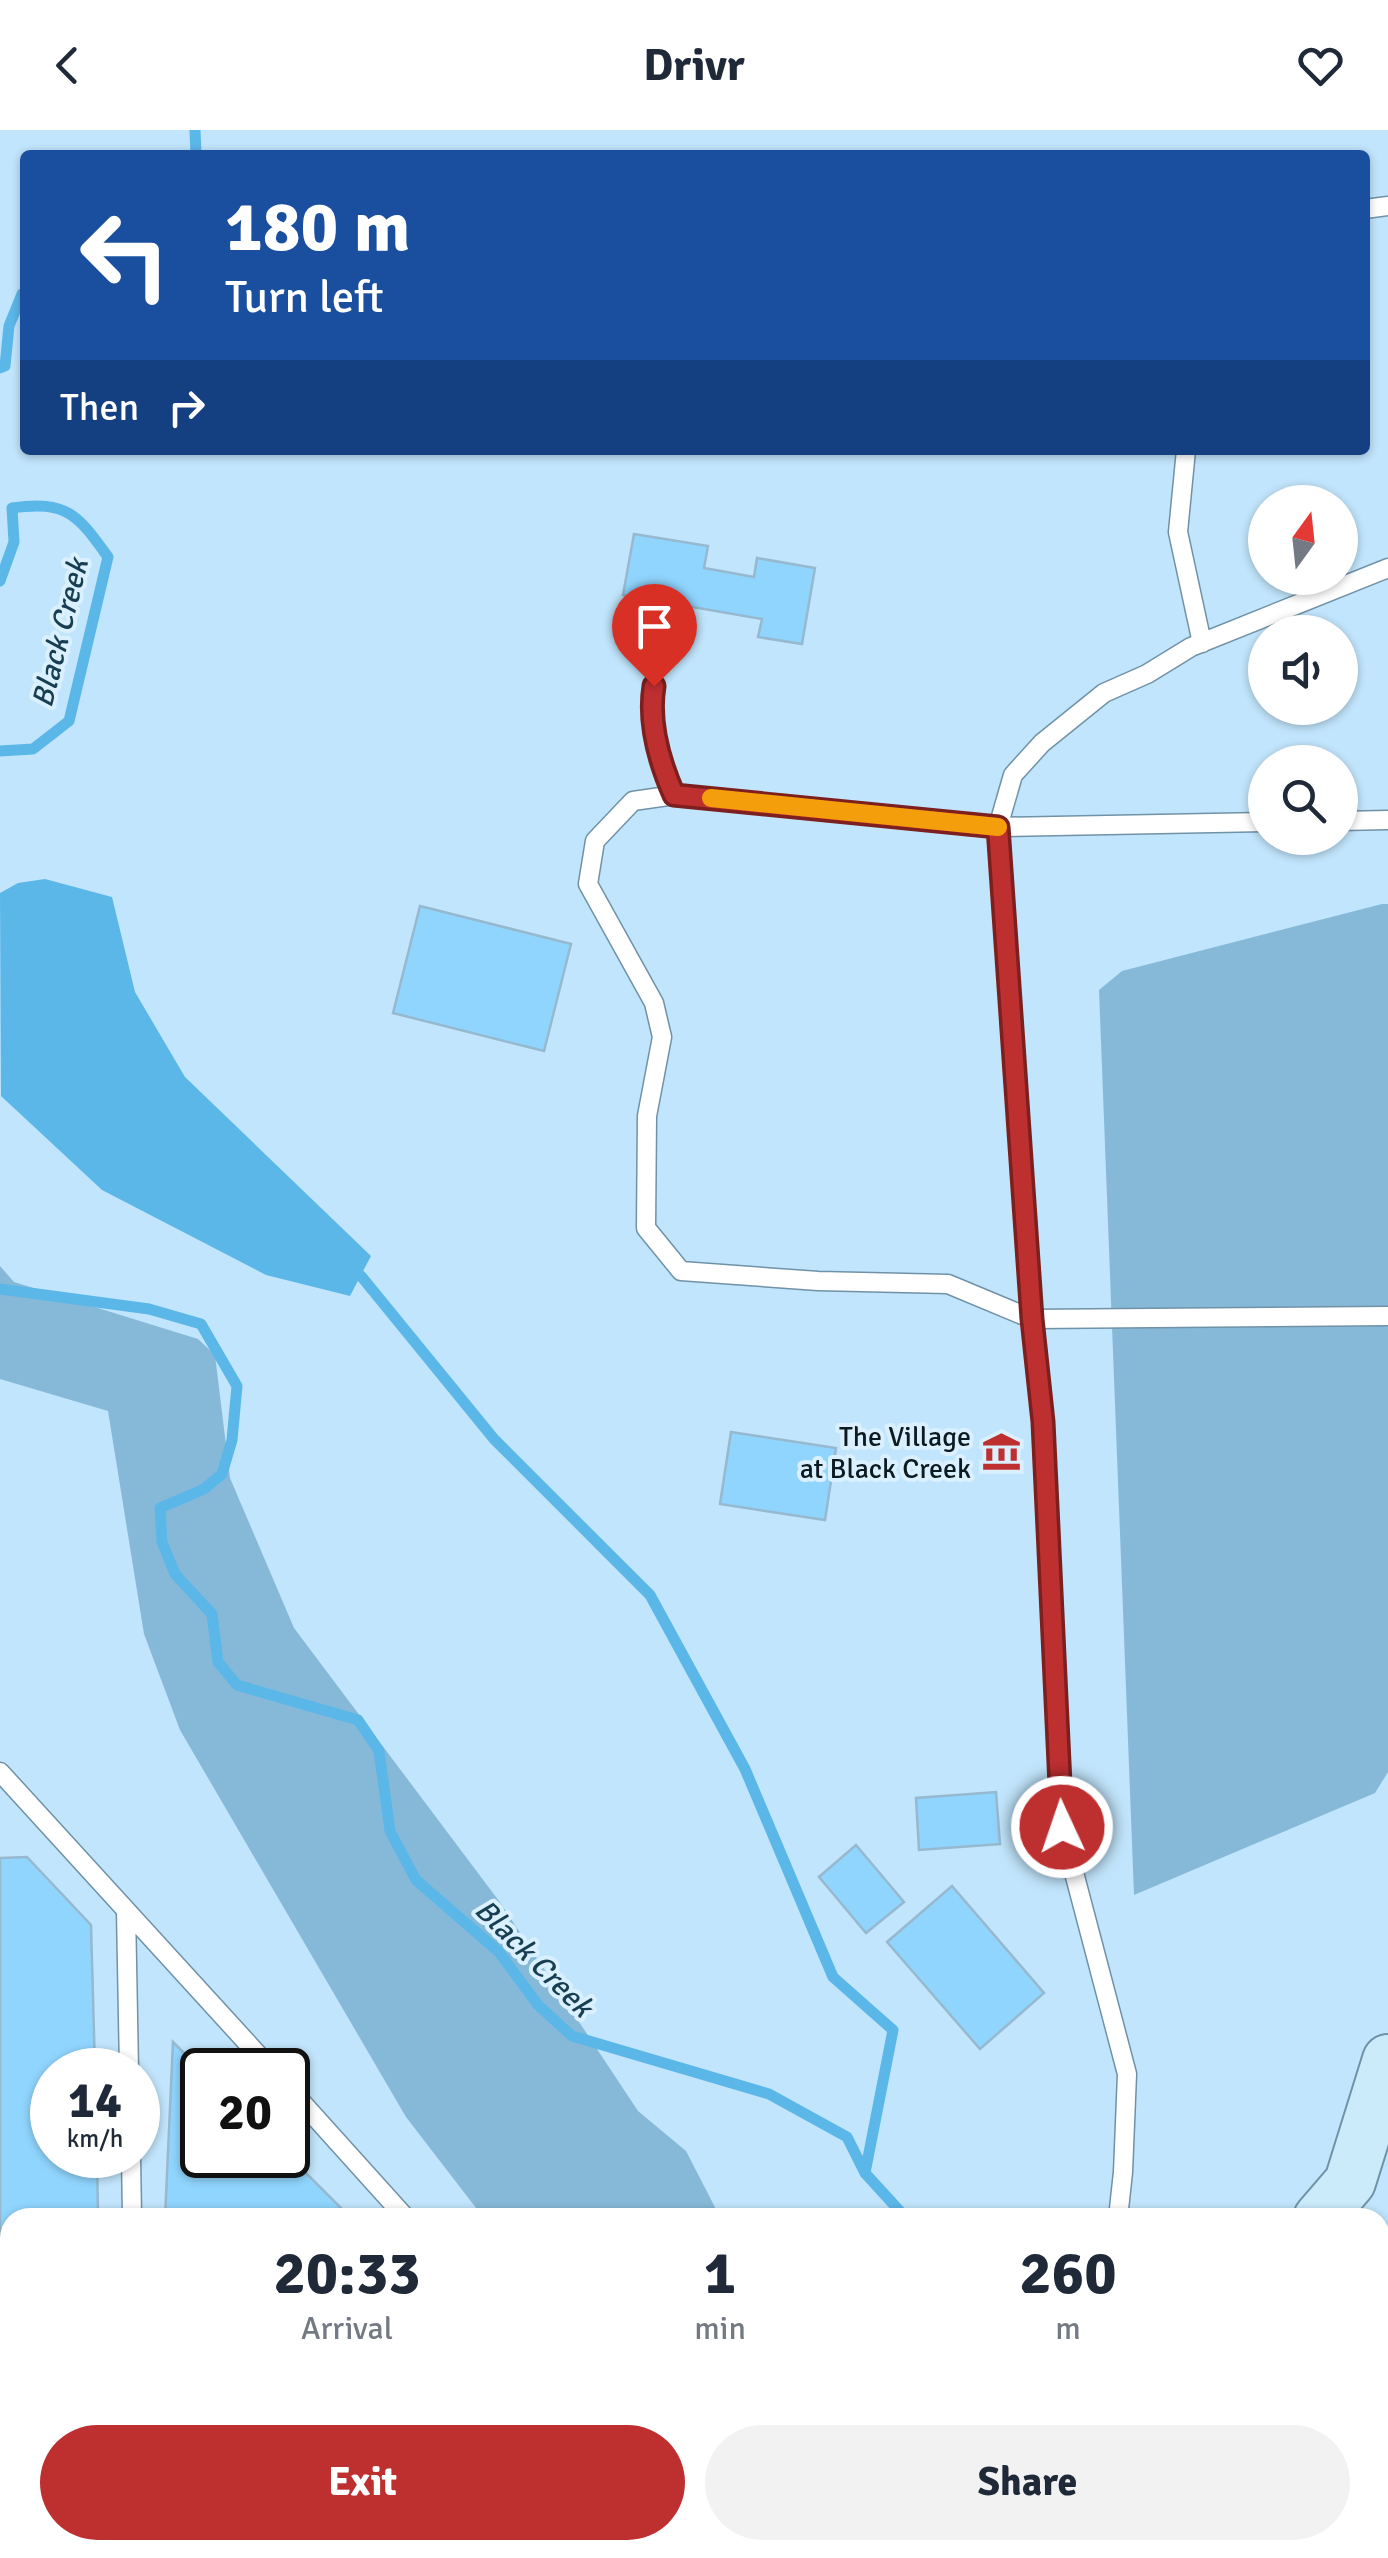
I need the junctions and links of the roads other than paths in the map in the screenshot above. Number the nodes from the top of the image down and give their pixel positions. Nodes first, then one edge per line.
1 (1186, 455) edge
2 (1388, 568) edge
3 (1202, 642) junction
4 (654, 686) dead end
5 (674, 795) junction
6 (1358, 820) edge
7 (1388, 820) edge
8 (1248, 822) edge
9 (998, 827) junction
10 (1388, 1316) edge
11 (1032, 1319) junction
12 (0, 1772) edge
13 (126, 1910) junction
14 (129, 2048) edge
15 (252, 2048) edge
16 (1388, 2060) edge
17 (310, 2112) edge
18 (131, 2178) edge
19 (1342, 2206) edge
20 (132, 2208) edge
21 (397, 2208) edge
22 (1119, 2208) edge

1 - 3 lane
2 - 3 lane
3 - 9 lane
4 - 5 lane
5 - 9 lane
5 - 11 lane
6 - 7 lane
8 - 9 lane
9 - 11 lane
10 - 11 lane
11 - 22 lane
12 - 13 lane
13 - 14 lane
13 - 15 lane
16 - 19 main road
17 - 21 lane
18 - 20 lane

